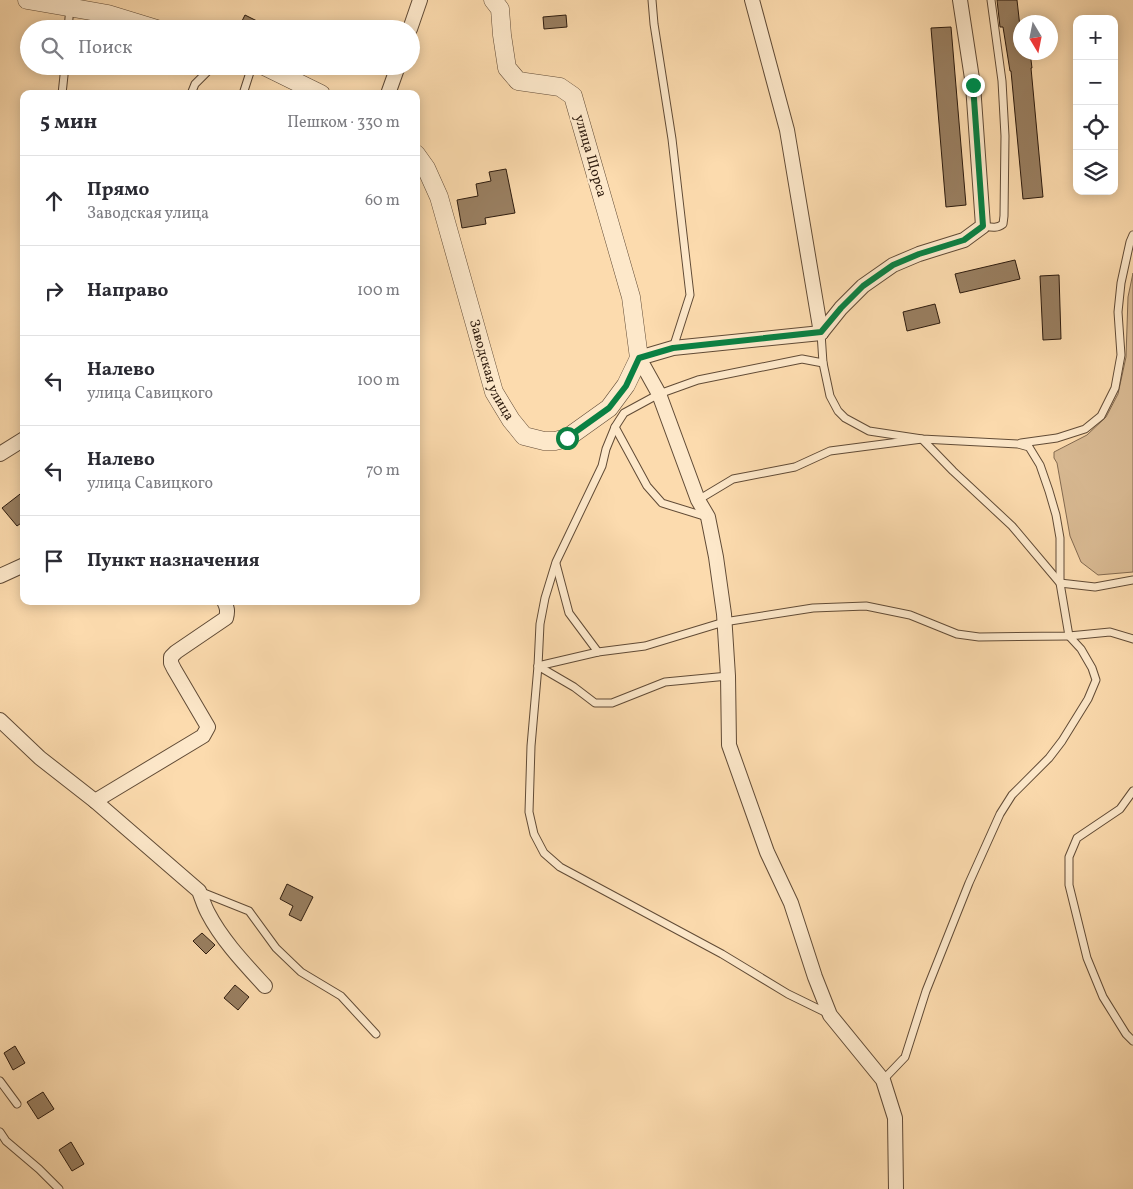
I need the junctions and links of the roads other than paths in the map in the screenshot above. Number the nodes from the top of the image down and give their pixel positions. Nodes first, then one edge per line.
1 (27, 0) edge
2 (420, 0) edge
3 (493, 0) edge
4 (652, 0) edge
5 (752, 0) edge
6 (960, 0) edge
7 (991, 0) edge
8 (71, 4) edge
9 (69, 20) edge
10 (128, 20) edge
11 (413, 20) edge
12 (64, 75) edge
13 (204, 75) edge
14 (249, 75) edge
15 (282, 75) edge
16 (395, 75) edge
17 (62, 90) edge
18 (193, 90) edge
19 (244, 90) edge
20 (312, 90) edge
21 (389, 90) edge
22 (420, 160) edge
23 (983, 226) junction
24 (1133, 235) edge
25 (821, 332) junction
26 (673, 348) junction
27 (639, 358) junction
28 (823, 362) junction
29 (659, 394) junction
30 (615, 427) junction
31 (922, 439) junction
32 (20, 442) edge
33 (1018, 444) junction
34 (0, 454) edge
35 (698, 500) junction
36 (708, 517) junction
37 (556, 562) junction
38 (20, 567) edge
39 (0, 576) edge
40 (1133, 580) edge
41 (1060, 583) junction
42 (226, 605) edge
43 (724, 622) junction
44 (1069, 636) junction
45 (1133, 639) edge
46 (598, 652) junction
47 (538, 666) junction
48 (728, 676) junction
49 (0, 720) edge
50 (1133, 791) edge
51 (94, 801) junction
52 (199, 891) junction
53 (265, 986) dead end
54 (830, 1015) junction
55 (376, 1034) dead end
56 (1133, 1041) edge
57 (883, 1080) junction
58 (0, 1081) edge
59 (17, 1104) dead end
60 (0, 1132) edge
61 (60, 1189) edge
62 (896, 1189) edge

1 - 8 street
2 - 11 street
3 - 27 street, улица Щорса
4 - 26 lane
5 - 25 street
6 - 23 street
7 - 23 lane
8 - 9 lane
8 - 10 street
12 - 17 lane
13 - 18 lane
14 - 19 lane
15 - 20 street
16 - 21 street
22 - 27 street, Заводская улица
23 - 25 street
24 - 33 lane
25 - 26 street
25 - 28 lane
26 - 27 street
27 - 29 street
28 - 29 lane
28 - 31 lane
29 - 30 lane
29 - 35 street
30 - 36 lane
30 - 37 lane
31 - 33 lane
31 - 35 lane
31 - 41 lane
32 - 34 street
33 - 41 lane
35 - 36 street
36 - 43 street
37 - 46 lane
37 - 47 lane
38 - 39 street
40 - 41 lane
41 - 44 lane
42 - 51 street
43 - 44 lane
43 - 46 lane
43 - 48 street
44 - 45 lane
44 - 57 lane
46 - 47 lane
47 - 48 lane
47 - 54 lane
48 - 54 street
49 - 51 street
50 - 56 lane
51 - 52 street
52 - 53 street
52 - 55 lane
54 - 57 street
57 - 62 street
58 - 59 lane
60 - 61 lane

